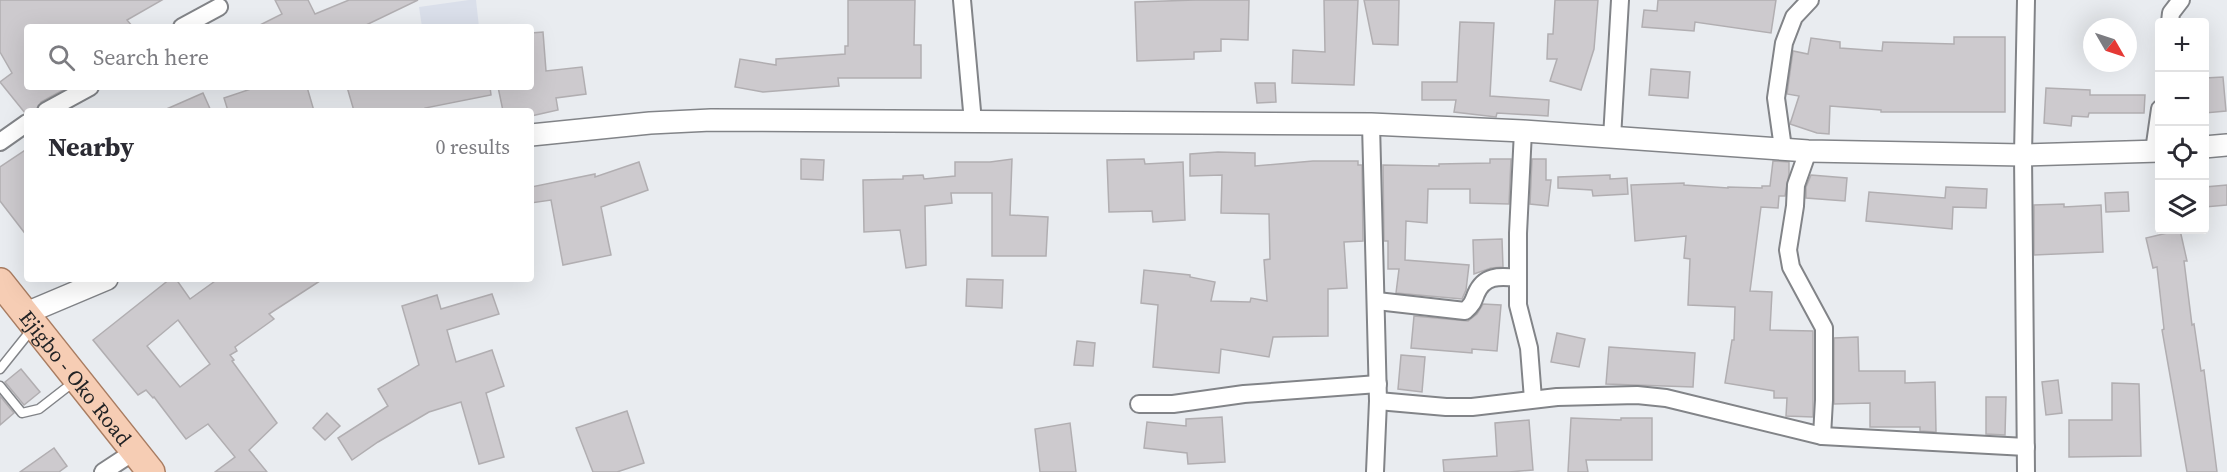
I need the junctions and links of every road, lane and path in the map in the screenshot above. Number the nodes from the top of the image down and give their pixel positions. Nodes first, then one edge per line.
1 (962, 0) edge
2 (1620, 0) edge
3 (1810, 0) edge
4 (2026, 0) edge
5 (2181, 0) edge
6 (219, 8) dead end
7 (2170, 18) edge
8 (188, 24) edge
9 (84, 90) edge
10 (50, 108) edge
11 (973, 122) junction
12 (1371, 124) junction
13 (24, 125) edge
14 (1523, 131) junction
15 (534, 135) edge
16 (1612, 138) junction
17 (0, 142) edge
18 (2227, 145) edge
19 (2209, 147) edge
20 (1783, 148) junction
21 (1808, 151) junction
22 (2155, 151) edge
23 (2023, 155) junction
24 (1518, 278) junction
25 (0, 282) edge
26 (101, 282) edge
27 (1377, 301) junction
28 (29, 320) junction
29 (0, 369) edge
30 (77, 380) junction
31 (0, 386) edge
32 (1378, 392) junction
33 (1533, 399) junction
34 (1140, 404) dead end
35 (1822, 436) junction
36 (2026, 447) junction
37 (143, 462) edge
38 (103, 472) edge
39 (1375, 472) edge
40 (2026, 472) edge

1 - 11 street
2 - 16 street
3 - 20 street
4 - 23 street
5 - 7 street
6 - 8 street
9 - 10 street
11 - 12 street
11 - 15 street
12 - 14 street
12 - 27 street
13 - 17 street
14 - 16 street
14 - 24 street
16 - 20 street
18 - 19 street
20 - 21 street
21 - 23 street
21 - 35 street
22 - 23 street
23 - 36 street
24 - 27 street
24 - 33 street
25 - 28 main road, Ejigbo - Oko Road
26 - 28 street
27 - 32 street
28 - 29 lane
28 - 30 main road, Ejigbo - Oko Road
30 - 31 lane
30 - 37 main road, Ejigbo - Oko Road
32 - 33 street
32 - 34 street
32 - 39 street
33 - 35 street
35 - 36 street
36 - 40 street
37 - 38 street

